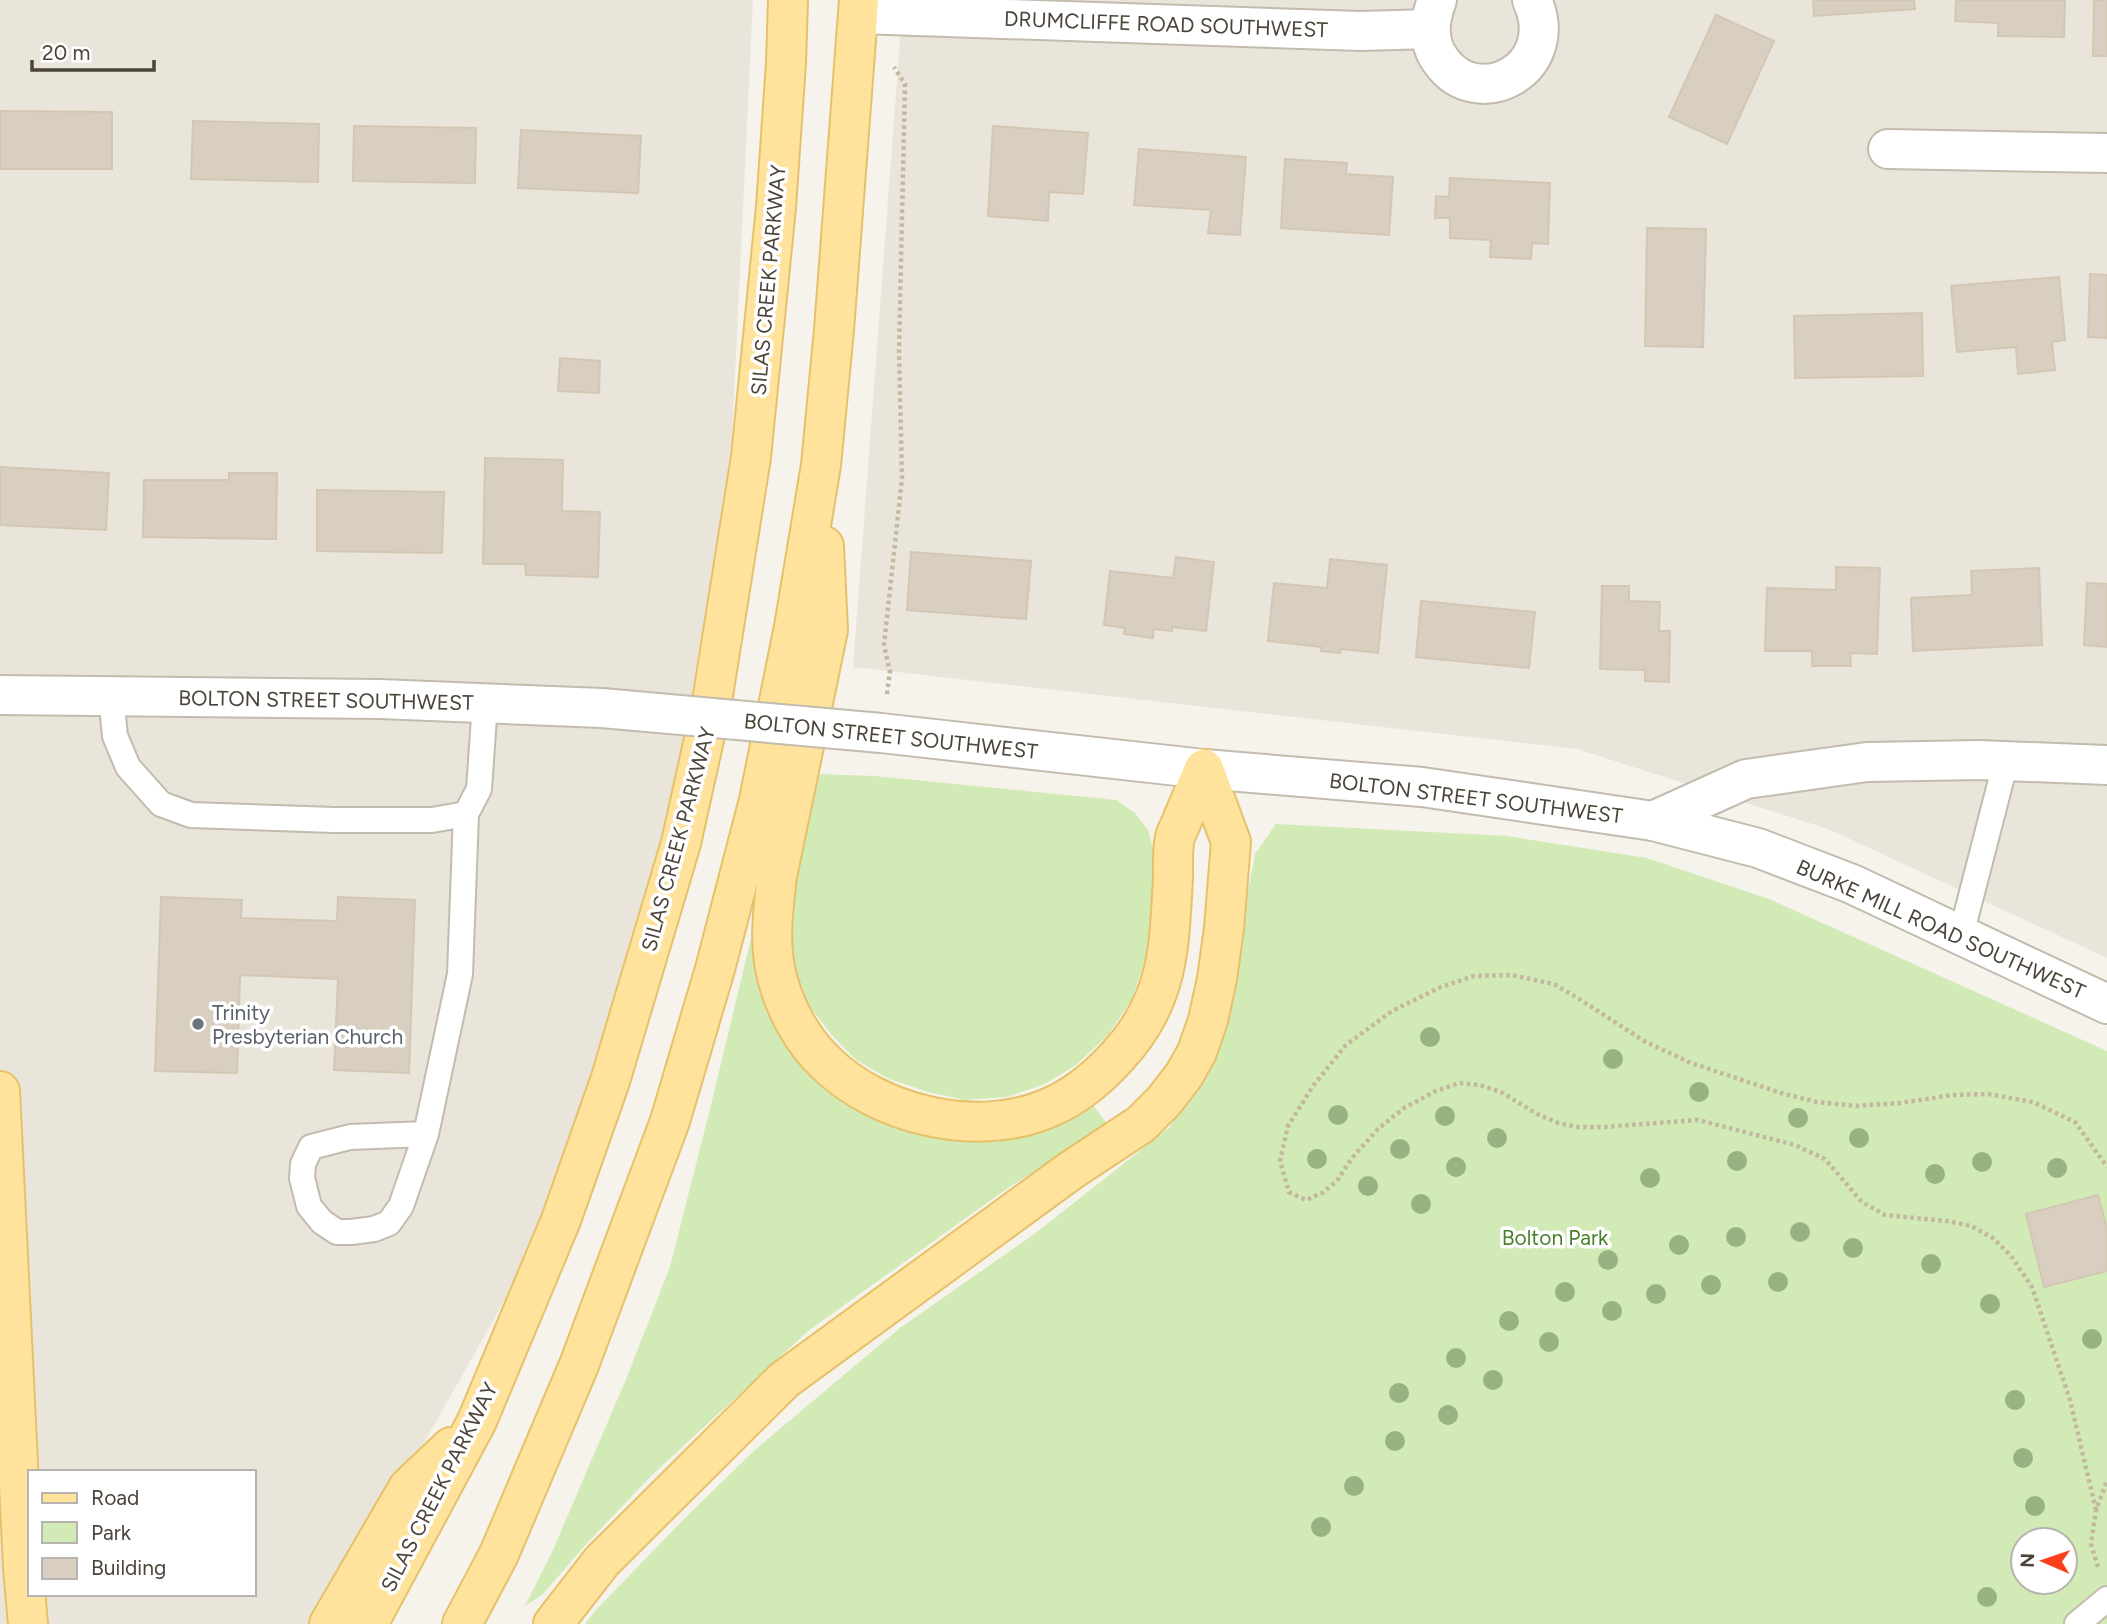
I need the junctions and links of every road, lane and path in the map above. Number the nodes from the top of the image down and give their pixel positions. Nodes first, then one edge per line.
1 (788, 0) edge
2 (1532, 0) edge
3 (859, 7) edge
4 (1434, 15) edge
5 (892, 64) dead end
6 (1888, 149) dead end
7 (2107, 153) edge
8 (821, 465) junction
9 (0, 695) edge
10 (111, 696) junction
11 (485, 703) junction
12 (881, 733) junction
13 (2006, 761) junction
14 (2107, 765) edge
15 (1204, 769) junction
16 (466, 814) junction
17 (1653, 821) junction
18 (1961, 935) junction
19 (2107, 1004) edge
20 (0, 1091) edge
21 (426, 1134) junction
22 (2107, 1167) edge
23 (477, 1422) junction
24 (2107, 1481) edge
25 (2096, 1510) junction
26 (2099, 1569) dead end
27 (2107, 1599) edge
28 (28, 1624) edge
29 (329, 1624) edge
30 (368, 1624) edge
31 (462, 1624) edge
32 (553, 1624) edge
33 (2077, 1624) edge

1 - 23 main road, SILAS CREEK PARKWAY
2 - 4 street, DRUMCLIFFE ROAD SOUTHWEST
3 - 4 street, DRUMCLIFFE ROAD SOUTHWEST
3 - 8 main road
5 - 12 path
6 - 7 street
8 - 15 main road
8 - 31 main road
9 - 10 street, BOLTON STREET SOUTHWEST
10 - 11 street, BOLTON STREET SOUTHWEST
10 - 16 lane
11 - 12 street, BOLTON STREET SOUTHWEST, bridge
11 - 16 lane
12 - 15 street, BOLTON STREET SOUTHWEST
13 - 14 street
13 - 17 street
13 - 18 lane
15 - 17 street, BOLTON STREET SOUTHWEST
15 - 32 main road
16 - 21 lane
17 - 18 street, BURKE MILL ROAD SOUTHWEST
18 - 19 street, BURKE MILL ROAD SOUTHWEST
20 - 28 main road
21 - 21 lane
22 - 25 path
23 - 29 main road
23 - 30 main road, SILAS CREEK PARKWAY
24 - 25 path
25 - 26 path
27 - 33 lane

